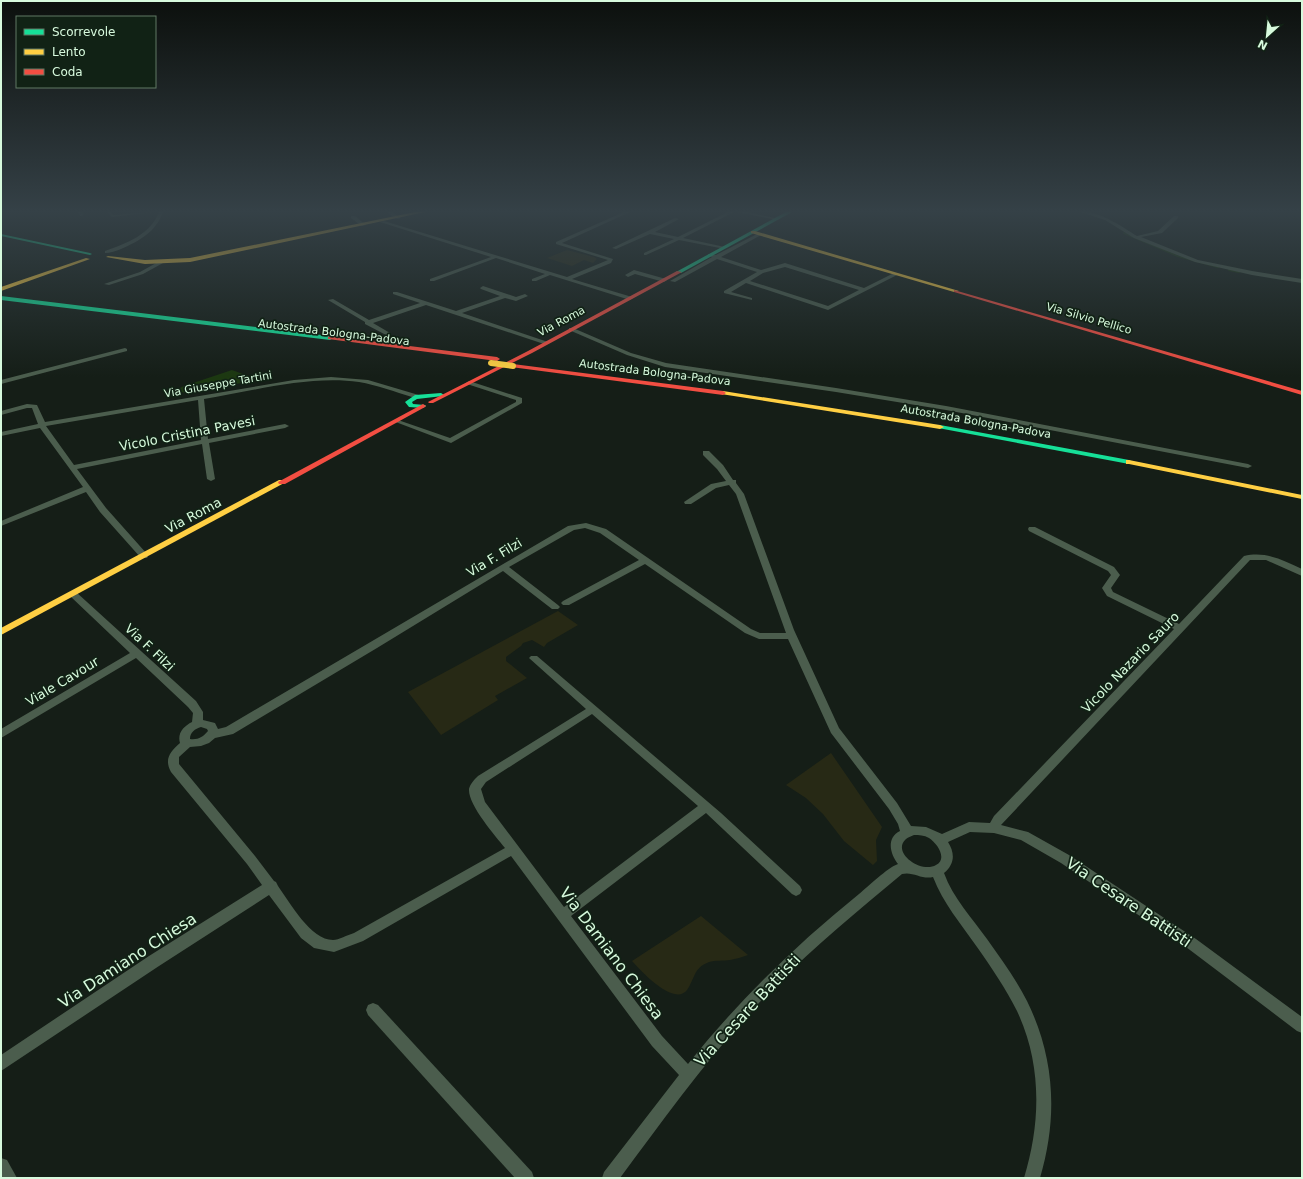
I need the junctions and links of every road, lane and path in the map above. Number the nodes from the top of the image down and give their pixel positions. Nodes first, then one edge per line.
1 (61, 267) edge
2 (155, 267) edge
3 (468, 267) edge
4 (527, 267) edge
5 (597, 267) edge
6 (693, 267) edge
7 (746, 267) edge
8 (778, 267) edge
9 (791, 267) edge
10 (872, 267) edge
11 (1224, 267) edge
12 (761, 272) junction
13 (549, 274) junction
14 (896, 274) junction
15 (628, 275) dead end
16 (567, 279) junction
17 (432, 280) dead end
18 (534, 280) dead end
19 (669, 280) junction
20 (1302, 280) edge
21 (746, 281) junction
22 (107, 284) dead end
23 (483, 288) dead end
24 (1, 289) edge
25 (864, 290) junction
26 (395, 293) dead end
27 (505, 296) junction
28 (525, 296) dead end
29 (1, 298) edge
30 (630, 298) junction
31 (750, 299) dead end
32 (331, 300) dead end
33 (1, 302) edge
34 (426, 303) junction
35 (457, 313) junction
36 (367, 323) junction
37 (571, 329) junction
38 (388, 334) dead end
39 (546, 343) junction
40 (125, 350) dead end
41 (494, 361) junction
42 (516, 364) junction
43 (1, 382) edge
44 (469, 383) junction
45 (398, 391) junction
46 (1302, 394) edge
47 (201, 398) junction
48 (425, 400) junction
49 (409, 403) junction
50 (1, 413) edge
51 (398, 419) junction
52 (42, 425) junction
53 (285, 426) dead end
54 (1, 434) edge
55 (204, 442) junction
56 (706, 453) dead end
57 (94, 463) junction
58 (1248, 466) dead end
59 (73, 467) junction
60 (78, 474) junction
61 (211, 479) dead end
62 (733, 482) junction
63 (88, 488) junction
64 (1302, 490) edge
65 (1302, 496) edge
66 (688, 502) dead end
67 (1, 524) edge
68 (1032, 529) dead end
69 (144, 556) junction
70 (645, 560) junction
71 (503, 566) junction
72 (1302, 573) edge
73 (73, 594) junction
74 (566, 603) dead end
75 (555, 607) dead end
76 (1180, 628) junction
77 (1, 632) edge
78 (791, 636) junction
79 (137, 653) junction
80 (534, 658) dead end
81 (593, 709) junction
82 (197, 724) junction
83 (1, 734) edge
84 (212, 734) junction
85 (188, 742) junction
86 (706, 807) junction
87 (994, 828) junction
88 (906, 832) junction
89 (940, 840) junction
90 (512, 849) junction
91 (908, 866) junction
92 (937, 871) junction
93 (272, 886) junction
94 (796, 890) dead end
95 (562, 916) junction
96 (373, 1010) dead end
97 (1302, 1026) edge
98 (1, 1064) edge
99 (688, 1074) junction
100 (1, 1166) edge
101 (9, 1178) edge
102 (526, 1178) edge
103 (610, 1178) edge
104 (1032, 1178) edge

1 - 24 main road
2 - 22 street
3 - 17 street
4 - 13 street
5 - 16 street
6 - 19 main road, Via Roma
7 - 12 street
8 - 12 street
9 - 25 street
10 - 14 main road, Via Silvio Pellico
11 - 20 street
12 - 21 street
13 - 16 street
13 - 18 street
14 - 25 street
14 - 46 main road, Via Silvio Pellico
15 - 19 street
16 - 30 street
19 - 30 main road, Via Roma
21 - 25 street
21 - 31 street
23 - 27 street
26 - 34 street
27 - 28 street
27 - 35 street
29 - 41 main road, Autostrada Bologna-Padova
30 - 37 main road, Via Roma
32 - 36 street
33 - 41 main road, Autostrada Bologna-Padova
34 - 35 street
34 - 36 street
35 - 39 street
36 - 38 street
37 - 39 main road, Via Roma
37 - 58 street
39 - 44 main road, Via Roma
40 - 43 street
41 - 42 main road, Autostrada Bologna-Padova, bridge
42 - 64 main road, Autostrada Bologna-Padova
42 - 65 main road, Autostrada Bologna-Padova
44 - 48 main road, Via Roma
44 - 51 street
45 - 47 street, Via Giuseppe Tartini
45 - 48 street, Via Giuseppe Tartini
45 - 49 street
47 - 52 street, Via Giuseppe Tartini
47 - 55 street
48 - 49 main road
48 - 51 main road, Via Roma
49 - 51 main road, Via Roma
50 - 52 street
51 - 69 main road, Via Roma
52 - 54 street, Via Giuseppe Tartini
52 - 59 street
53 - 55 street, Vicolo Cristina Pavesi
55 - 57 street, Vicolo Cristina Pavesi
55 - 61 street
56 - 62 street
57 - 59 street, Vicolo Cristina Pavesi
57 - 60 street, Vicolo Cristina Pavesi
59 - 60 street
60 - 63 street
62 - 66 street
62 - 78 street
63 - 67 street
63 - 69 street
68 - 76 street
69 - 73 main road, Via Roma
70 - 71 street, Via F. Filzi
70 - 74 street
70 - 78 street, Via F. Filzi
71 - 75 street
71 - 84 street, Via F. Filzi
72 - 76 street, Vicolo Nazario Sauro
73 - 77 main road, Via Roma
73 - 79 street, Via F. Filzi
76 - 87 street, Vicolo Nazario Sauro
78 - 88 street
79 - 82 street, Via F. Filzi
79 - 83 street, Viale Cavour
80 - 81 street
81 - 86 street
81 - 90 street, Via Damiano Chiesa
82 - 84 street
82 - 85 street
84 - 85 street, Via F. Filzi
85 - 93 street
86 - 94 street
86 - 95 street
87 - 89 street, Via Cesare Battisti
87 - 97 street, Via Cesare Battisti
88 - 89 street
88 - 91 street
89 - 92 street
90 - 93 street
90 - 95 street, Via Damiano Chiesa
91 - 92 street
91 - 99 street, Via Cesare Battisti
92 - 104 street
93 - 98 street, Via Damiano Chiesa
95 - 99 street, Via Damiano Chiesa
96 - 102 street
99 - 103 street, Via Cesare Battisti
100 - 101 street

